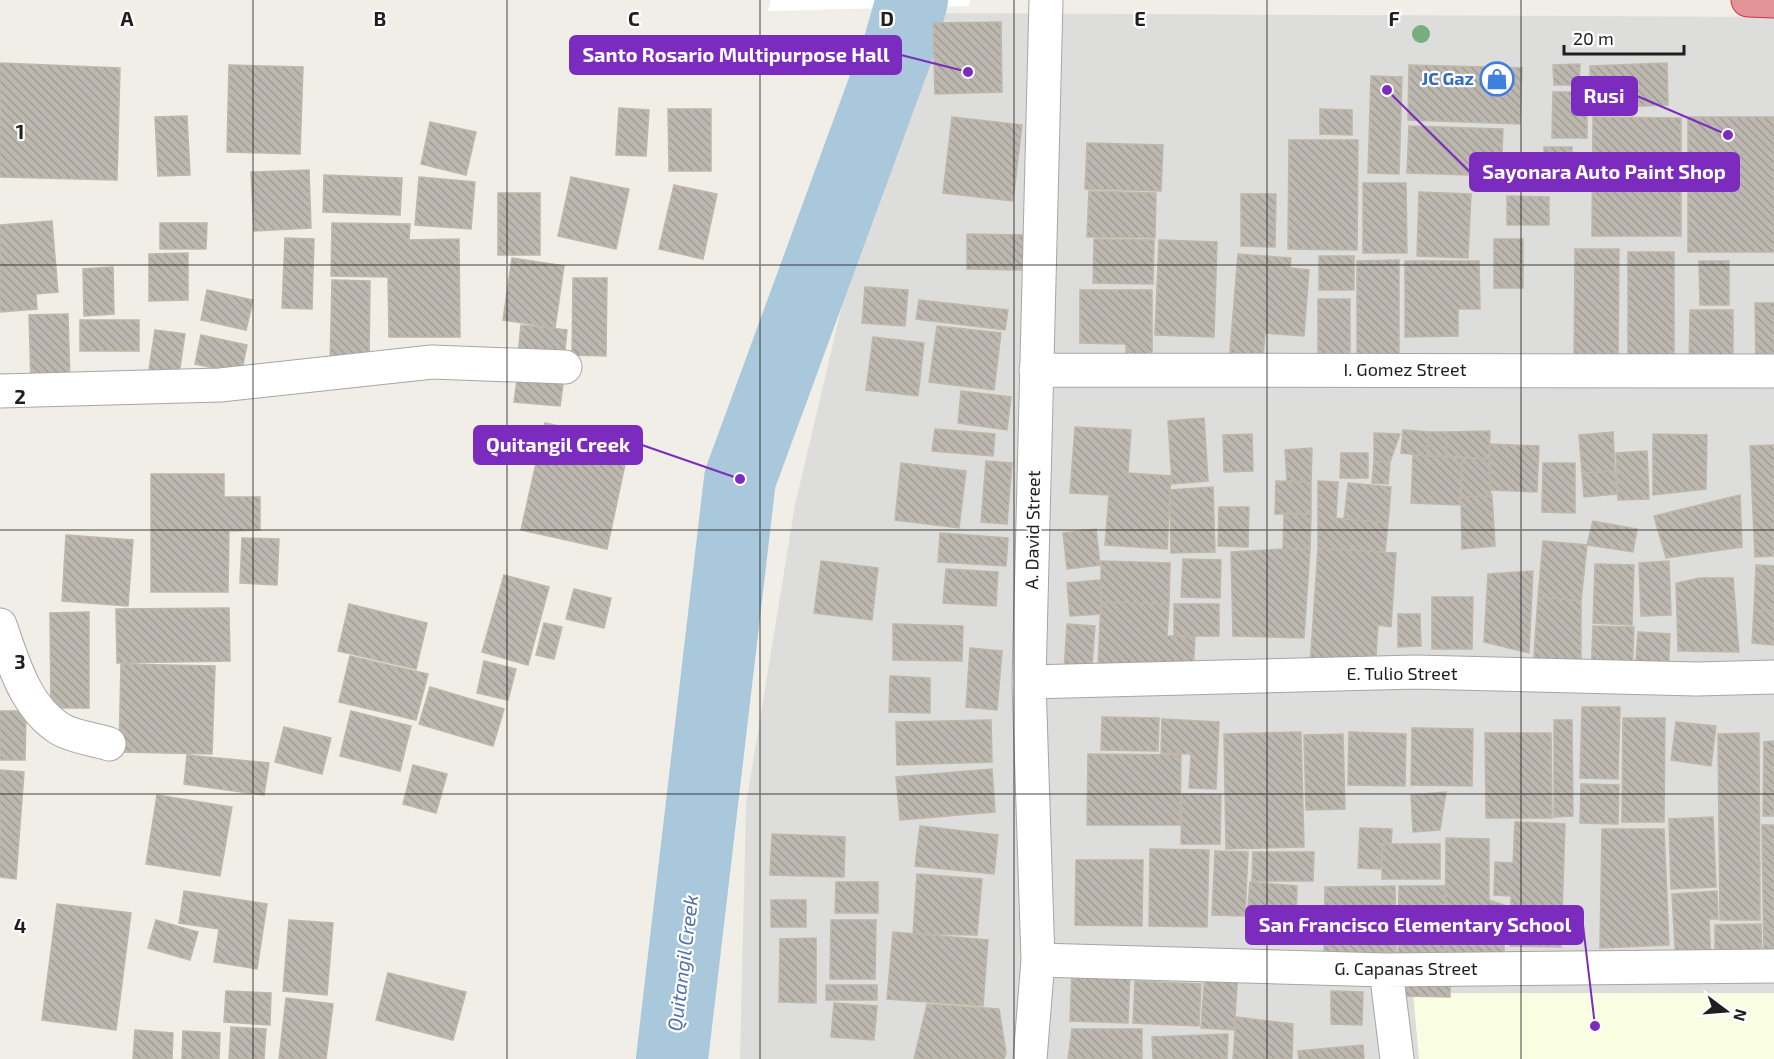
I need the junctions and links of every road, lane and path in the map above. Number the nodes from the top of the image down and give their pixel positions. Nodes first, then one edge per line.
1 (1046, 0) edge
2 (1748, 0) edge
3 (1774, 1) edge
4 (564, 367) dead end
5 (1036, 370) junction
6 (1774, 371) edge
7 (0, 391) edge
8 (0, 625) edge
9 (1774, 677) edge
10 (1029, 682) junction
11 (109, 744) dead end
12 (1038, 960) junction
13 (1774, 966) edge
14 (1386, 970) junction
15 (1030, 1059) edge
16 (1397, 1059) edge

1 - 5 street, A. David Street
2 - 3 highway
4 - 7 street
5 - 6 street, I. Gomez Street
5 - 10 street, A. David Street
8 - 11 street
9 - 10 street, E. Tulio Street
10 - 12 street, A. David Street
12 - 14 street, G. Capanas Street
12 - 15 street, A. David Street
13 - 14 street, G. Capanas Street
14 - 16 street

